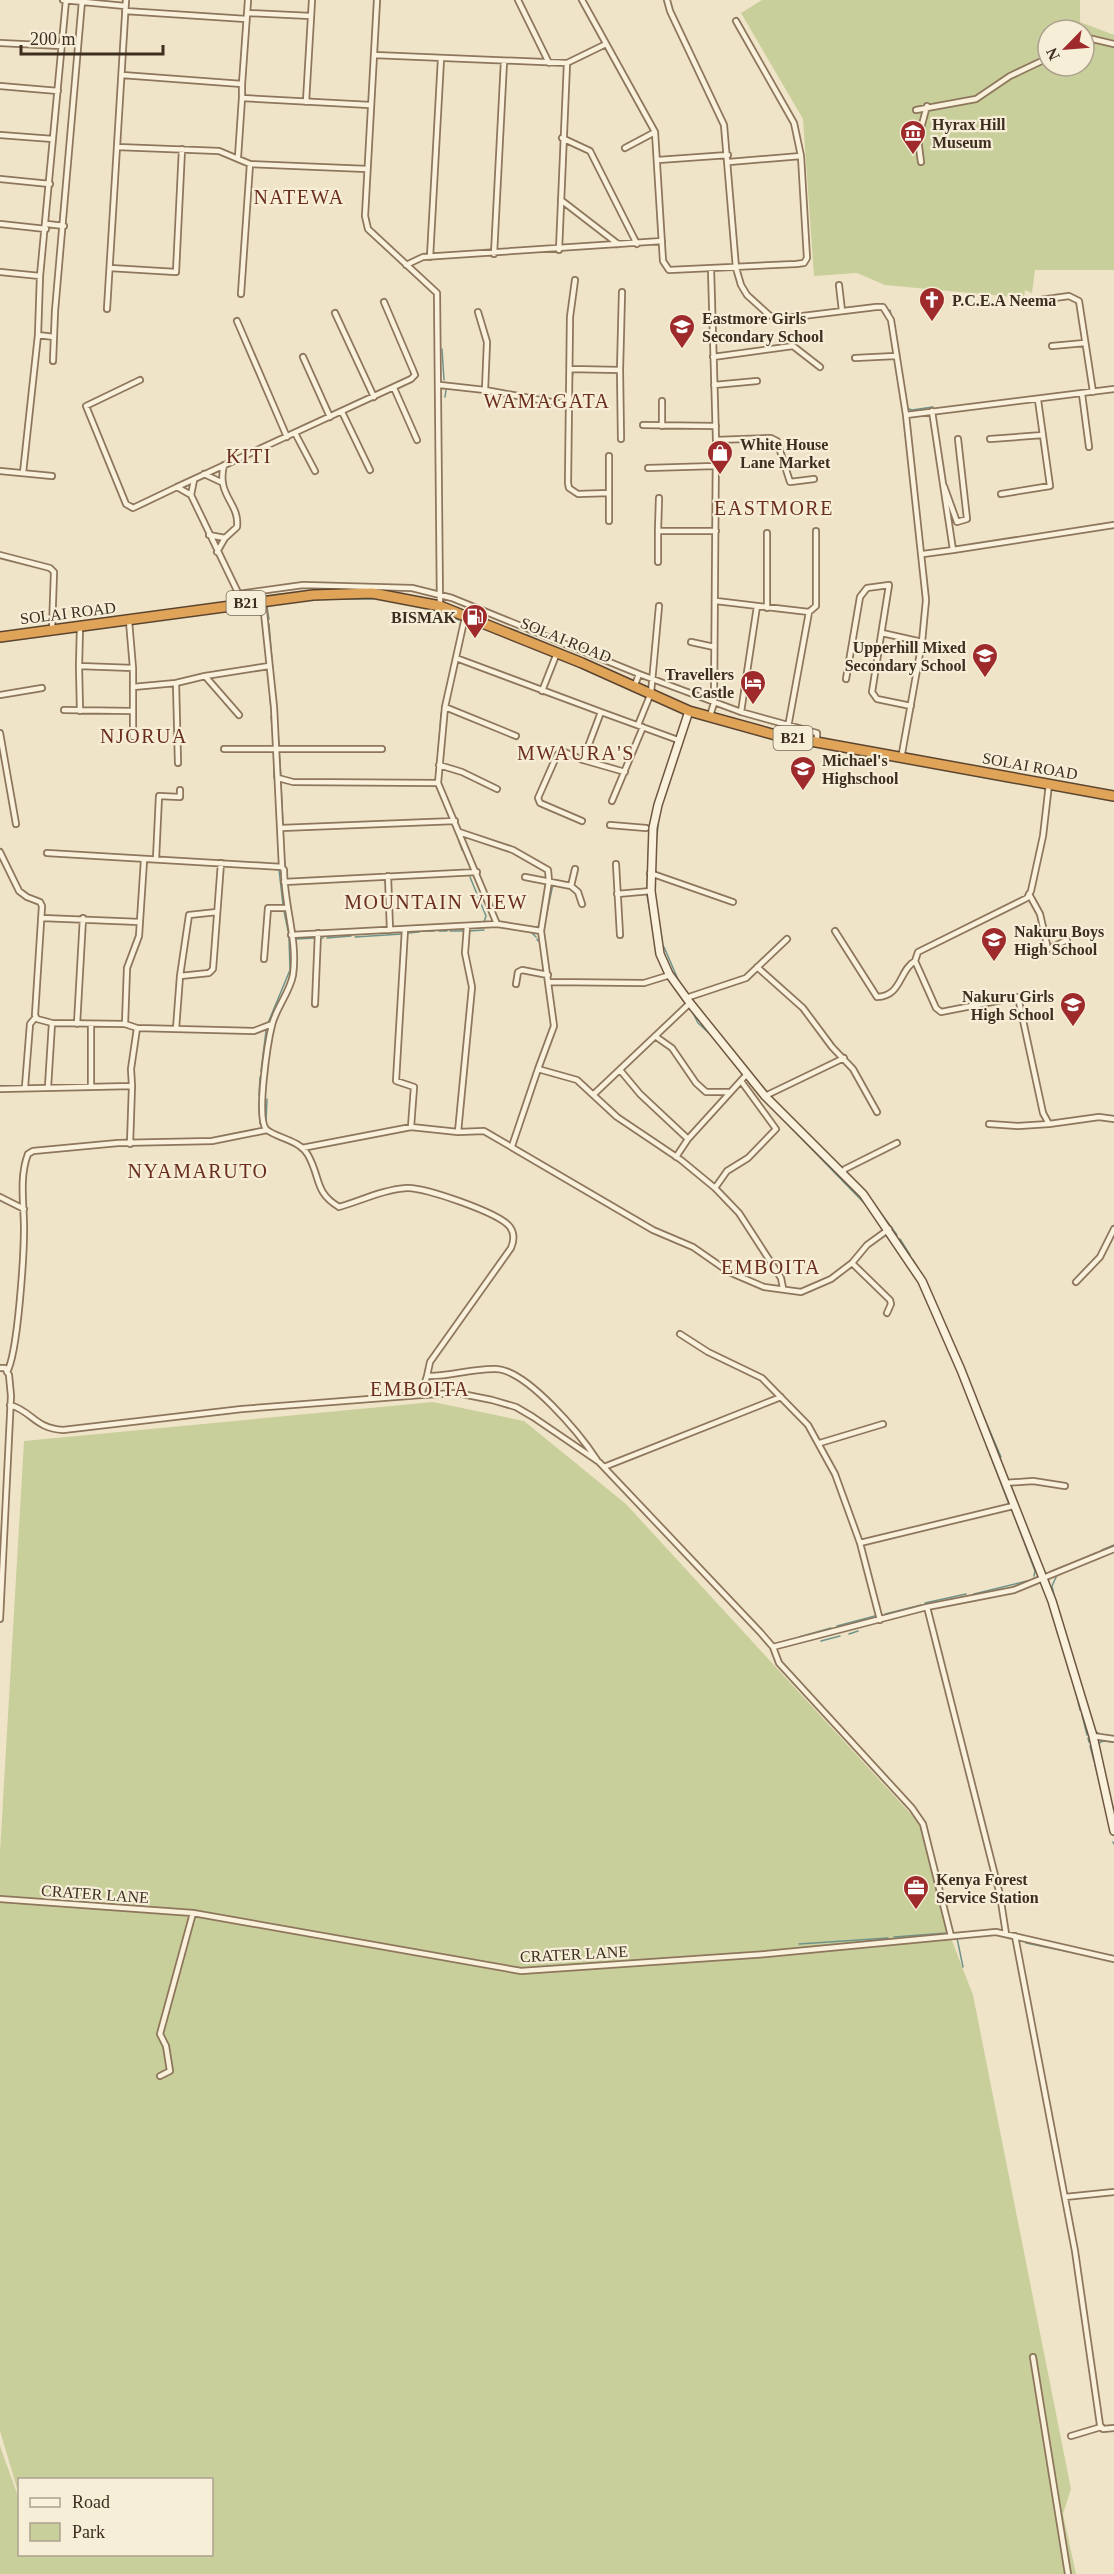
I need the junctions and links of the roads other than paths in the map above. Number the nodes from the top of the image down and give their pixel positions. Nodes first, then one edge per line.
1 (65, 0) edge
2 (248, 0) edge
3 (312, 0) edge
4 (377, 0) edge
5 (518, 0) edge
6 (582, 0) edge
7 (668, 0) edge
8 (82, 1) edge
9 (125, 6) edge
10 (247, 16) junction
11 (311, 16) junction
12 (736, 21) dead end
13 (1096, 40) edge
14 (0, 43) edge
15 (606, 44) junction
16 (1114, 44) edge
17 (62, 46) junction
18 (374, 55) junction
19 (441, 59) junction
20 (504, 61) junction
21 (549, 63) junction
22 (567, 63) junction
23 (1036, 64) edge
24 (122, 75) junction
25 (242, 84) junction
26 (0, 86) edge
27 (58, 91) junction
28 (242, 98) junction
29 (306, 102) junction
30 (370, 105) junction
31 (927, 106) junction
32 (916, 110) dead end
33 (655, 132) junction
34 (0, 135) edge
35 (562, 138) junction
36 (53, 139) junction
37 (117, 147) junction
38 (625, 148) dead end
39 (182, 149) junction
40 (728, 155) junction
41 (801, 156) junction
42 (238, 157) junction
43 (658, 160) junction
44 (729, 162) junction
45 (921, 162) dead end
46 (250, 164) junction
47 (367, 169) junction
48 (0, 179) edge
49 (50, 184) junction
50 (561, 199) junction
51 (0, 224) edge
52 (46, 226) junction
53 (64, 226) junction
54 (662, 241) junction
55 (618, 244) junction
56 (637, 244) junction
57 (559, 250) junction
58 (494, 254) junction
59 (430, 257) junction
60 (406, 265) junction
61 (110, 268) junction
62 (736, 268) junction
63 (711, 269) junction
64 (0, 272) edge
65 (40, 276) junction
66 (575, 280) dead end
67 (839, 285) dead end
68 (622, 292) dead end
69 (241, 294) dead end
70 (1040, 300) dead end
71 (384, 302) dead end
72 (108, 309) dead end
73 (842, 310) junction
74 (478, 312) dead end
75 (335, 313) dead end
76 (237, 321) dead end
77 (38, 335) junction
78 (54, 337) junction
79 (1085, 343) junction
80 (1052, 346) dead end
81 (895, 356) junction
82 (303, 357) dead end
83 (713, 357) junction
84 (855, 358) dead end
85 (54, 361) dead end
86 (820, 367) dead end
87 (570, 369) junction
88 (620, 370) junction
89 (140, 380) dead end
90 (756, 381) dead end
91 (440, 385) junction
92 (714, 385) junction
93 (394, 388) junction
94 (1114, 389) edge
95 (485, 390) junction
96 (1093, 392) junction
97 (1082, 394) junction
98 (374, 397) junction
99 (1038, 400) junction
100 (662, 401) dead end
101 (568, 405) junction
102 (932, 411) junction
103 (342, 412) junction
104 (906, 415) junction
105 (330, 417) junction
106 (643, 425) dead end
107 (662, 426) junction
108 (716, 426) junction
109 (295, 433) junction
110 (1043, 435) junction
111 (287, 437) junction
112 (621, 439) dead end
113 (958, 439) dead end
114 (990, 439) dead end
115 (417, 440) dead end
116 (716, 440) junction
117 (1089, 447) dead end
118 (609, 456) dead end
119 (224, 465) junction
120 (715, 466) junction
121 (648, 468) dead end
122 (370, 470) dead end
123 (0, 471) edge
124 (315, 471) dead end
125 (23, 473) junction
126 (204, 474) junction
127 (52, 476) dead end
128 (941, 478) junction
129 (195, 479) junction
130 (814, 479) dead end
131 (221, 482) junction
132 (177, 487) junction
133 (609, 494) junction
134 (1001, 494) dead end
135 (190, 495) junction
136 (659, 498) dead end
137 (609, 521) dead end
138 (1114, 525) edge
139 (658, 531) junction
140 (716, 531) junction
141 (816, 531) dead end
142 (767, 533) dead end
143 (209, 535) junction
144 (225, 538) junction
145 (953, 550) junction
146 (217, 552) junction
147 (923, 554) junction
148 (0, 555) edge
149 (658, 562) dead end
150 (240, 599) junction
151 (440, 601) junction
152 (716, 601) junction
153 (263, 603) junction
154 (659, 606) dead end
155 (757, 606) junction
156 (767, 608) junction
157 (809, 612) junction
158 (465, 617) junction
159 (129, 621) junction
160 (81, 625) junction
161 (52, 629) junction
162 (882, 633) junction
163 (0, 637) edge
164 (691, 642) dead end
165 (922, 642) junction
166 (714, 647) junction
167 (557, 653) junction
168 (456, 658) junction
169 (79, 666) junction
170 (269, 666) junction
171 (133, 668) junction
172 (639, 674) junction
173 (205, 676) junction
174 (653, 680) junction
175 (846, 680) dead end
176 (176, 682) junction
177 (635, 685) junction
178 (134, 687) junction
179 (42, 688) dead end
180 (542, 691) junction
181 (651, 693) junction
182 (0, 695) edge
183 (714, 703) junction
184 (911, 706) junction
185 (445, 707) junction
186 (64, 710) dead end
187 (80, 711) junction
188 (132, 711) junction
189 (688, 711) junction
190 (601, 712) junction
191 (741, 712) junction
192 (239, 715) dead end
193 (710, 716) junction
194 (640, 726) junction
195 (788, 727) junction
196 (0, 733) edge
197 (516, 736) dead end
198 (133, 737) dead end
199 (678, 741) junction
200 (817, 743) junction
201 (224, 749) dead end
202 (277, 749) junction
203 (382, 749) dead end
204 (901, 759) junction
205 (583, 760) junction
206 (178, 763) dead end
207 (439, 765) junction
208 (625, 772) junction
209 (278, 778) junction
210 (438, 783) junction
211 (1049, 784) junction
212 (497, 789) dead end
213 (180, 790) dead end
214 (1114, 796) edge
215 (612, 801) dead end
216 (455, 821) junction
217 (582, 822) dead end
218 (16, 824) dead end
219 (610, 825) dead end
220 (281, 828) junction
221 (646, 828) dead end
222 (459, 832) junction
223 (0, 852) edge
224 (46, 853) dead end
225 (156, 859) junction
226 (144, 860) junction
227 (221, 863) junction
228 (616, 864) dead end
229 (282, 867) junction
230 (575, 869) dead end
231 (477, 872) junction
232 (650, 873) junction
233 (388, 876) junction
234 (525, 877) dead end
235 (549, 881) junction
236 (284, 882) junction
237 (571, 886) junction
238 (651, 891) junction
239 (617, 894) junction
240 (1029, 894) junction
241 (733, 902) dead end
242 (582, 904) dead end
243 (286, 908) junction
244 (217, 912) junction
245 (42, 918) junction
246 (83, 918) junction
247 (140, 922) junction
248 (497, 924) junction
249 (467, 926) junction
250 (405, 929) junction
251 (390, 930) junction
252 (542, 931) junction
253 (835, 931) dead end
254 (318, 933) junction
255 (291, 935) junction
256 (620, 935) dead end
257 (787, 939) dead end
258 (1067, 940) dead end
259 (1048, 949) junction
260 (1036, 955) dead end
261 (264, 959) dead end
262 (915, 961) junction
263 (757, 967) junction
264 (548, 975) junction
265 (670, 975) junction
266 (180, 976) junction
267 (549, 982) junction
268 (516, 984) dead end
269 (688, 1001) junction
270 (315, 1004) dead end
271 (35, 1018) junction
272 (52, 1023) junction
273 (77, 1024) junction
274 (125, 1024) junction
275 (272, 1024) junction
276 (91, 1025) junction
277 (137, 1028) junction
278 (176, 1029) junction
279 (655, 1036) junction
280 (844, 1058) junction
281 (538, 1069) junction
282 (620, 1070) junction
283 (747, 1074) junction
284 (741, 1081) junction
285 (132, 1086) junction
286 (25, 1087) junction
287 (48, 1087) junction
288 (91, 1087) junction
289 (0, 1089) edge
290 (729, 1092) junction
291 (593, 1095) junction
292 (765, 1096) junction
293 (877, 1112) dead end
294 (1114, 1119) edge
295 (990, 1124) dead end
296 (1049, 1124) junction
297 (411, 1127) junction
298 (267, 1130) junction
299 (458, 1132) junction
300 (688, 1139) junction
301 (897, 1143) dead end
302 (129, 1144) junction
303 (512, 1146) junction
304 (303, 1148) junction
305 (676, 1157) junction
306 (842, 1174) junction
307 (715, 1188) junction
308 (0, 1197) edge
309 (24, 1209) junction
310 (1114, 1228) edge
311 (889, 1229) junction
312 (852, 1263) junction
313 (1076, 1282) dead end
314 (783, 1288) junction
315 (887, 1313) dead end
316 (680, 1334) dead end
317 (0, 1368) edge
318 (7, 1372) junction
319 (427, 1376) junction
320 (421, 1395) junction
321 (782, 1397) junction
322 (10, 1405) junction
323 (883, 1424) dead end
324 (820, 1443) junction
325 (599, 1462) junction
326 (604, 1467) junction
327 (1004, 1483) junction
328 (1065, 1486) dead end
329 (1013, 1506) junction
330 (860, 1543) junction
331 (1114, 1549) edge
332 (1043, 1577) junction
333 (927, 1607) junction
334 (0, 1612) edge
335 (0, 1618) edge
336 (880, 1620) junction
337 (773, 1647) junction
338 (1092, 1736) junction
339 (1114, 1739) edge
340 (1114, 1831) edge
341 (0, 1899) edge
342 (193, 1913) junction
343 (1006, 1934) junction
344 (951, 1936) junction
345 (1015, 1936) junction
346 (1114, 1959) edge
347 (160, 2076) dead end
348 (1114, 2192) edge
349 (1065, 2198) junction
350 (1033, 2357) dead end
351 (1101, 2427) junction
352 (1114, 2428) edge
353 (1071, 2436) dead end
354 (1068, 2574) edge

1 - 8 street
1 - 17 street
2 - 10 street
3 - 11 street
4 - 18 street
5 - 21 street
6 - 15 street
7 - 40 street
8 - 9 street
8 - 53 street
9 - 10 street
9 - 24 street
10 - 11 street
10 - 25 street
11 - 29 street
12 - 41 street
13 - 16 street
14 - 17 street
15 - 22 street
15 - 33 street
17 - 27 street
18 - 19 street
18 - 30 street
19 - 20 street
19 - 59 street
20 - 21 street
20 - 58 street
21 - 22 street
22 - 35 street
23 - 31 street
24 - 25 street
24 - 37 street
25 - 28 street
26 - 27 street
27 - 36 street
28 - 29 street
28 - 42 street
29 - 30 street
30 - 47 street
31 - 32 street
31 - 45 street
33 - 38 street
33 - 43 street
34 - 36 street
35 - 50 street
35 - 56 street
36 - 49 street
37 - 39 street
37 - 61 street
39 - 42 street
39 - 61 street
40 - 43 street
40 - 44 street
41 - 44 street
41 - 62 street
42 - 46 street
43 - 54 street
44 - 62 street
46 - 47 street
46 - 69 street
47 - 60 street
48 - 49 street
49 - 52 street
50 - 55 street
50 - 57 street
51 - 52 street
52 - 53 street
52 - 65 street
53 - 78 street
54 - 56 street
54 - 63 street
55 - 56 street
55 - 57 street
57 - 58 street
58 - 59 street
59 - 60 street
60 - 91 street
61 - 72 street
62 - 63 street
62 - 73 street
63 - 83 street
64 - 65 street
65 - 77 street
66 - 87 street
67 - 73 street
68 - 88 street
70 - 79 street
71 - 93 street
73 - 81 street
74 - 95 street
75 - 98 street
76 - 111 street
77 - 78 street
77 - 125 street
78 - 85 street
79 - 80 street
79 - 96 street
81 - 84 street
81 - 104 street
82 - 105 street
83 - 86 street
83 - 92 street
87 - 88 street
87 - 101 street
88 - 112 street
89 - 132 street
90 - 92 street
91 - 95 street
91 - 151 street
92 - 108 street
93 - 98 street
93 - 115 street
94 - 96 street
95 - 101 street
96 - 97 street
97 - 99 street
97 - 117 street
98 - 103 street
99 - 102 street
99 - 110 street
100 - 107 street
101 - 133 street
102 - 104 street
102 - 128 street
103 - 105 street
103 - 122 street
104 - 147 street
105 - 109 street
106 - 107 street
107 - 108 street
108 - 116 street
109 - 111 street
109 - 124 street
110 - 114 street
110 - 134 street
111 - 119 street
113 - 128 street
116 - 120 street
116 - 130 street
118 - 133 street
119 - 126 street
119 - 131 street
120 - 121 street
120 - 140 street
123 - 125 street
125 - 127 street
126 - 129 street
126 - 131 street
128 - 145 street
129 - 132 street
129 - 135 street
131 - 144 street
132 - 135 street
133 - 137 street
135 - 143 street
136 - 139 street
138 - 145 street
139 - 140 street
139 - 149 street
140 - 152 street
141 - 157 street
142 - 156 street
143 - 144 street
143 - 146 street
144 - 146 street
145 - 147 street
146 - 150 street
147 - 165 street
148 - 161 street
150 - 151 street
150 - 153 highway, SOLAI ROAD / B21
150 - 159 highway, SOLAI ROAD / B21
151 - 153 highway, SOLAI ROAD / B21
151 - 158 highway, SOLAI ROAD / B21
151 - 172 street
152 - 155 street
152 - 166 street
153 - 170 street
154 - 174 street
155 - 156 street
155 - 191 street
156 - 157 street
157 - 195 street
158 - 167 highway, SOLAI ROAD / B21
158 - 168 street
159 - 160 highway, SOLAI ROAD / B21
159 - 171 street
160 - 161 highway, SOLAI ROAD / B21
160 - 169 street
161 - 163 highway, SOLAI ROAD / B21
162 - 165 street
162 - 175 street
162 - 184 street
164 - 166 street
165 - 184 street
166 - 183 street
167 - 177 highway, SOLAI ROAD / B21
167 - 180 street
168 - 180 street
168 - 185 street
169 - 171 street
169 - 187 street
170 - 173 street
170 - 202 street
171 - 178 street
172 - 174 street
172 - 177 street
173 - 176 street
173 - 192 street
174 - 181 street
174 - 183 street
176 - 178 street
176 - 206 street
177 - 181 highway, SOLAI ROAD / B21
178 - 188 street
179 - 182 street
180 - 190 street
181 - 189 highway, SOLAI ROAD / B21
181 - 194 street
183 - 191 street
183 - 193 street
184 - 204 street
185 - 197 street
185 - 207 street
186 - 187 street
187 - 188 street
188 - 198 street
189 - 193 highway, SOLAI ROAD / B21
189 - 199 street
190 - 194 street
190 - 205 street
191 - 195 street
193 - 200 highway, SOLAI ROAD / B21
194 - 199 street
194 - 208 street
195 - 200 street
196 - 218 street
199 - 232 street
200 - 204 highway, SOLAI ROAD / B21
201 - 202 street
202 - 203 street
202 - 209 street
204 - 211 highway, SOLAI ROAD / B21
205 - 208 street
205 - 217 street
207 - 210 street
207 - 212 street
208 - 215 street
209 - 210 street
209 - 220 street
210 - 216 street
211 - 214 highway, SOLAI ROAD / B21
211 - 240 street
213 - 225 street
216 - 220 street
216 - 222 street
219 - 221 street
220 - 229 street
222 - 231 street
222 - 235 street
223 - 245 street
224 - 226 street
225 - 226 street
225 - 227 street
226 - 247 street
227 - 229 street
227 - 244 street
228 - 239 street
229 - 236 street
230 - 237 street
231 - 233 street
231 - 248 street
232 - 238 street
232 - 241 street
233 - 236 street
233 - 251 street
234 - 235 street
235 - 237 street
235 - 252 street
236 - 243 street
237 - 242 street
238 - 239 street
238 - 265 street
239 - 256 street
240 - 259 street
240 - 262 street
243 - 255 street
243 - 261 street
244 - 266 street
244 - 266 street
245 - 246 street
245 - 271 street
246 - 247 street
246 - 273 street
247 - 274 street
248 - 249 street
248 - 252 street
249 - 250 street
249 - 299 street
250 - 251 street
250 - 297 street
251 - 254 street
252 - 264 street
253 - 262 street
254 - 255 street
254 - 270 street
255 - 275 street
257 - 263 street
258 - 259 street
259 - 260 street
262 - 296 street
263 - 269 street
263 - 280 street
264 - 267 street
264 - 268 street
265 - 267 street
265 - 269 street
266 - 278 street
267 - 281 street
269 - 279 street
269 - 283 street
271 - 272 street
271 - 286 street
272 - 273 street
272 - 287 street
273 - 276 street
274 - 276 street
274 - 277 street
275 - 278 street
275 - 298 street
276 - 288 street
277 - 278 street
277 - 285 street
279 - 282 street
279 - 290 street
280 - 292 street
280 - 293 street
281 - 291 street
281 - 303 street
282 - 291 street
282 - 300 street
283 - 284 street
283 - 292 street
284 - 290 street
284 - 307 street
285 - 288 street
285 - 302 street
286 - 287 street
286 - 289 street
287 - 288 street
290 - 300 street
291 - 305 street
292 - 306 street
294 - 296 street
295 - 296 street
297 - 299 street
297 - 304 street
298 - 302 street
298 - 304 street
299 - 303 street
300 - 305 street
301 - 306 street
302 - 309 street
303 - 314 street
304 - 319 street
305 - 307 street
306 - 311 street
307 - 314 street
308 - 309 street
309 - 318 street
310 - 313 street
311 - 312 street
311 - 327 street
312 - 314 street
312 - 315 street
316 - 321 street
317 - 318 street
318 - 322 street
319 - 320 street
319 - 325 street
320 - 322 street
320 - 325 street
321 - 324 street
321 - 326 street
322 - 334 street
323 - 324 street
324 - 330 street
325 - 326 street
326 - 337 street
327 - 328 street
327 - 329 street
329 - 330 street
329 - 332 street
330 - 336 street
331 - 332 street
332 - 333 street
332 - 338 street
333 - 336 street
333 - 343 street
334 - 335 street
336 - 337 street
337 - 344 street
338 - 339 street
338 - 340 street
341 - 342 street, CRATER LANE
342 - 344 street, CRATER LANE
342 - 347 street
343 - 344 street, CRATER LANE
343 - 345 street, CRATER LANE
345 - 346 street, CRATER LANE
345 - 349 street
348 - 349 street
349 - 351 street
350 - 354 street
351 - 352 street
351 - 353 street

